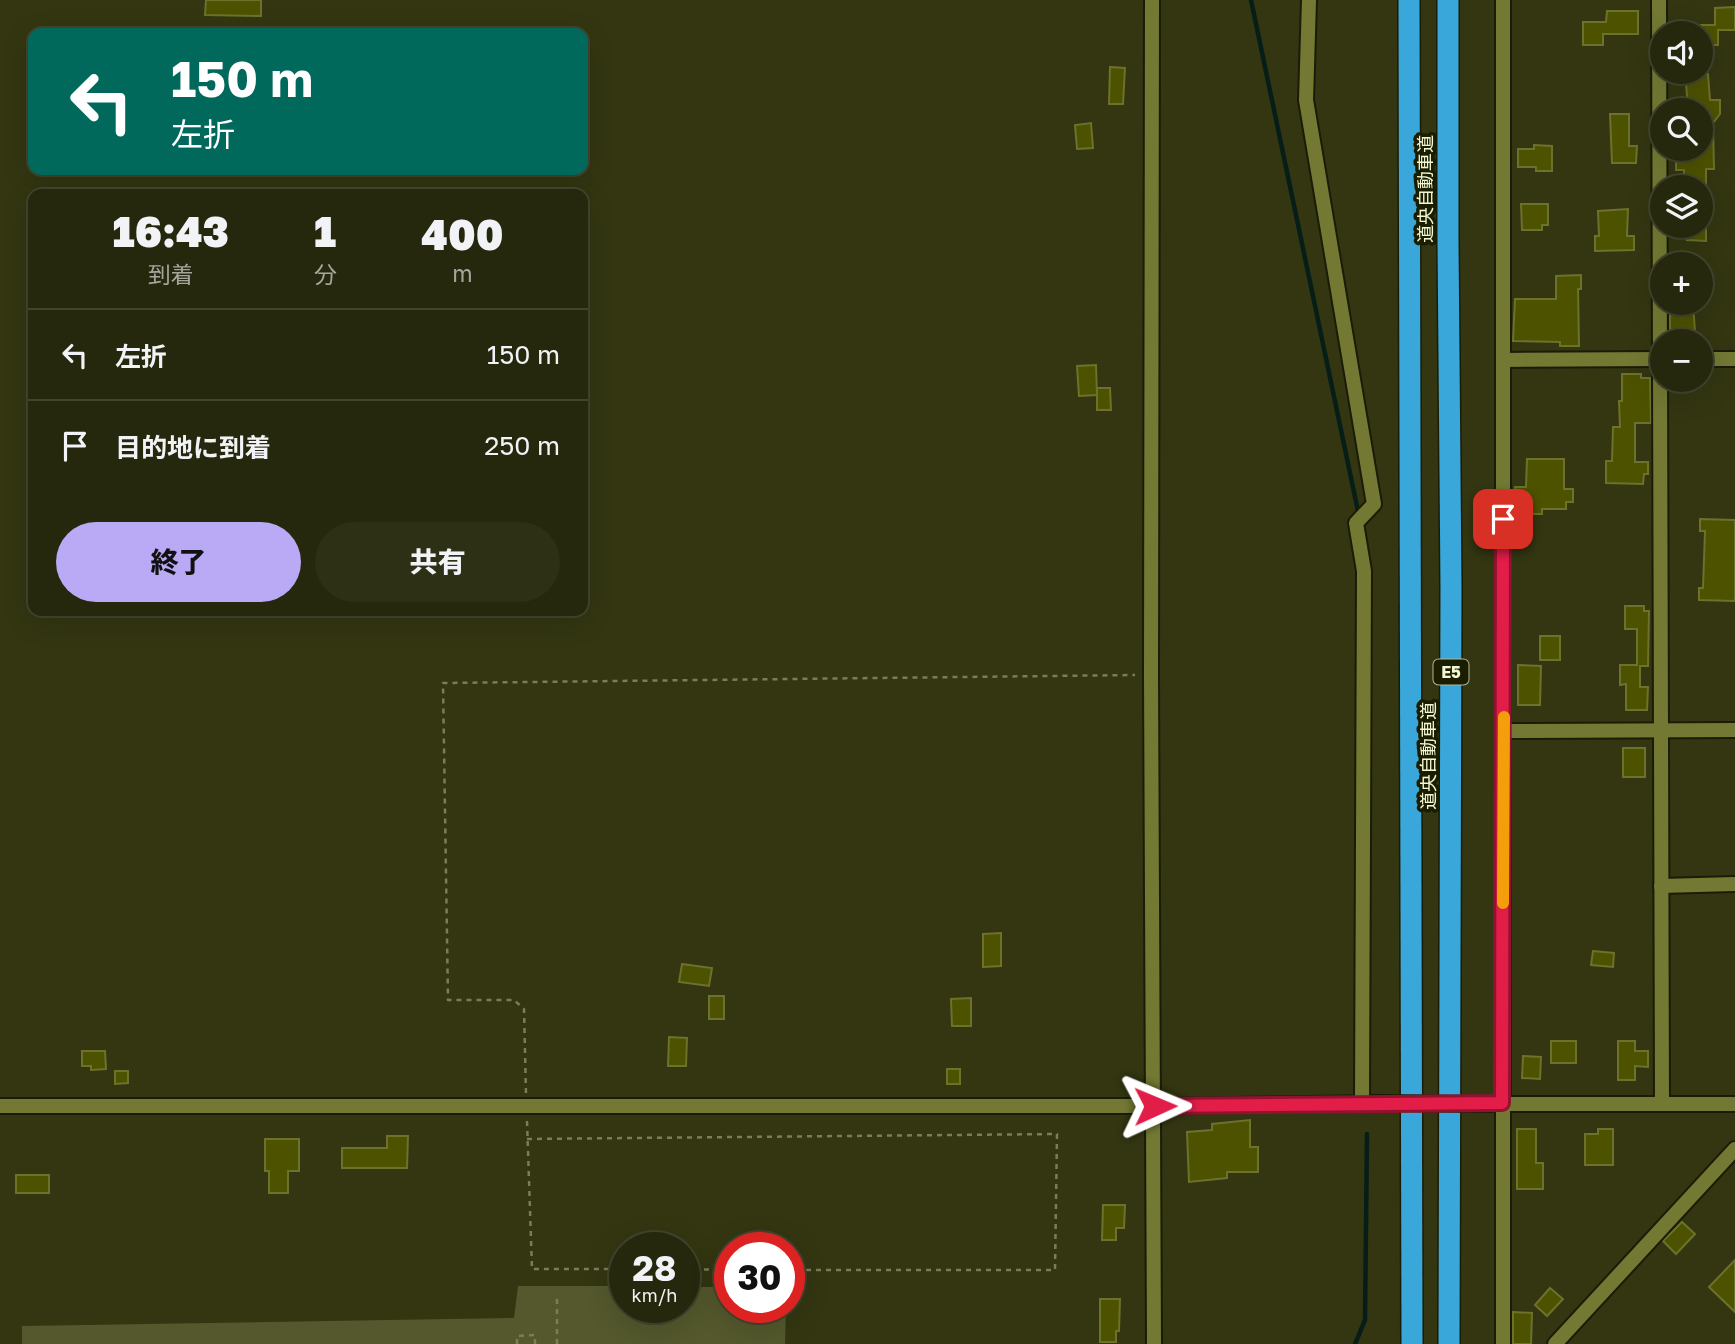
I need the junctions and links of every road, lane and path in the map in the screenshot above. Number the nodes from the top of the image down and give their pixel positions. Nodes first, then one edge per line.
1 (1153, 0) edge
2 (1309, 0) edge
3 (1409, 0) edge
4 (1448, 0) edge
5 (1503, 0) edge
6 (1659, 0) edge
7 (1661, 329) edge
8 (1650, 359) edge
9 (1713, 359) edge
10 (1735, 359) edge
11 (1503, 360) junction
12 (1661, 392) edge
13 (1151, 675) junction
14 (1660, 730) junction
15 (1735, 730) edge
16 (1504, 731) junction
17 (1735, 884) edge
18 (1661, 886) junction
19 (1362, 1103) junction
20 (1502, 1103) junction
21 (527, 1104) junction
22 (1662, 1104) junction
23 (1735, 1104) edge
24 (0, 1106) edge
25 (1155, 1106) junction
26 (527, 1139) junction
27 (1735, 1149) edge
28 (609, 1269) edge
29 (805, 1269) edge
30 (557, 1294) dead end
31 (517, 1344) edge
32 (535, 1344) edge
33 (557, 1344) edge
34 (1154, 1344) edge
35 (1412, 1344) edge
36 (1449, 1344) edge
37 (1503, 1344) edge
38 (1555, 1344) edge

1 - 13 street
2 - 19 street
3 - 35 highway, 道央自動車道 / E5
4 - 36 highway, 道央自動車道 / E5
5 - 11 street
6 - 7 street
8 - 11 street
9 - 10 street
11 - 16 street
12 - 14 street
13 - 21 path
13 - 25 street
14 - 15 street
14 - 16 street
14 - 18 street
16 - 20 street
17 - 18 street
18 - 22 street
19 - 20 street, bridge
19 - 25 street
20 - 22 street
20 - 37 street
21 - 24 street
21 - 25 street
21 - 26 path
22 - 23 street
25 - 34 street
26 - 28 path
26 - 29 path
27 - 38 street
30 - 33 path
31 - 32 path

